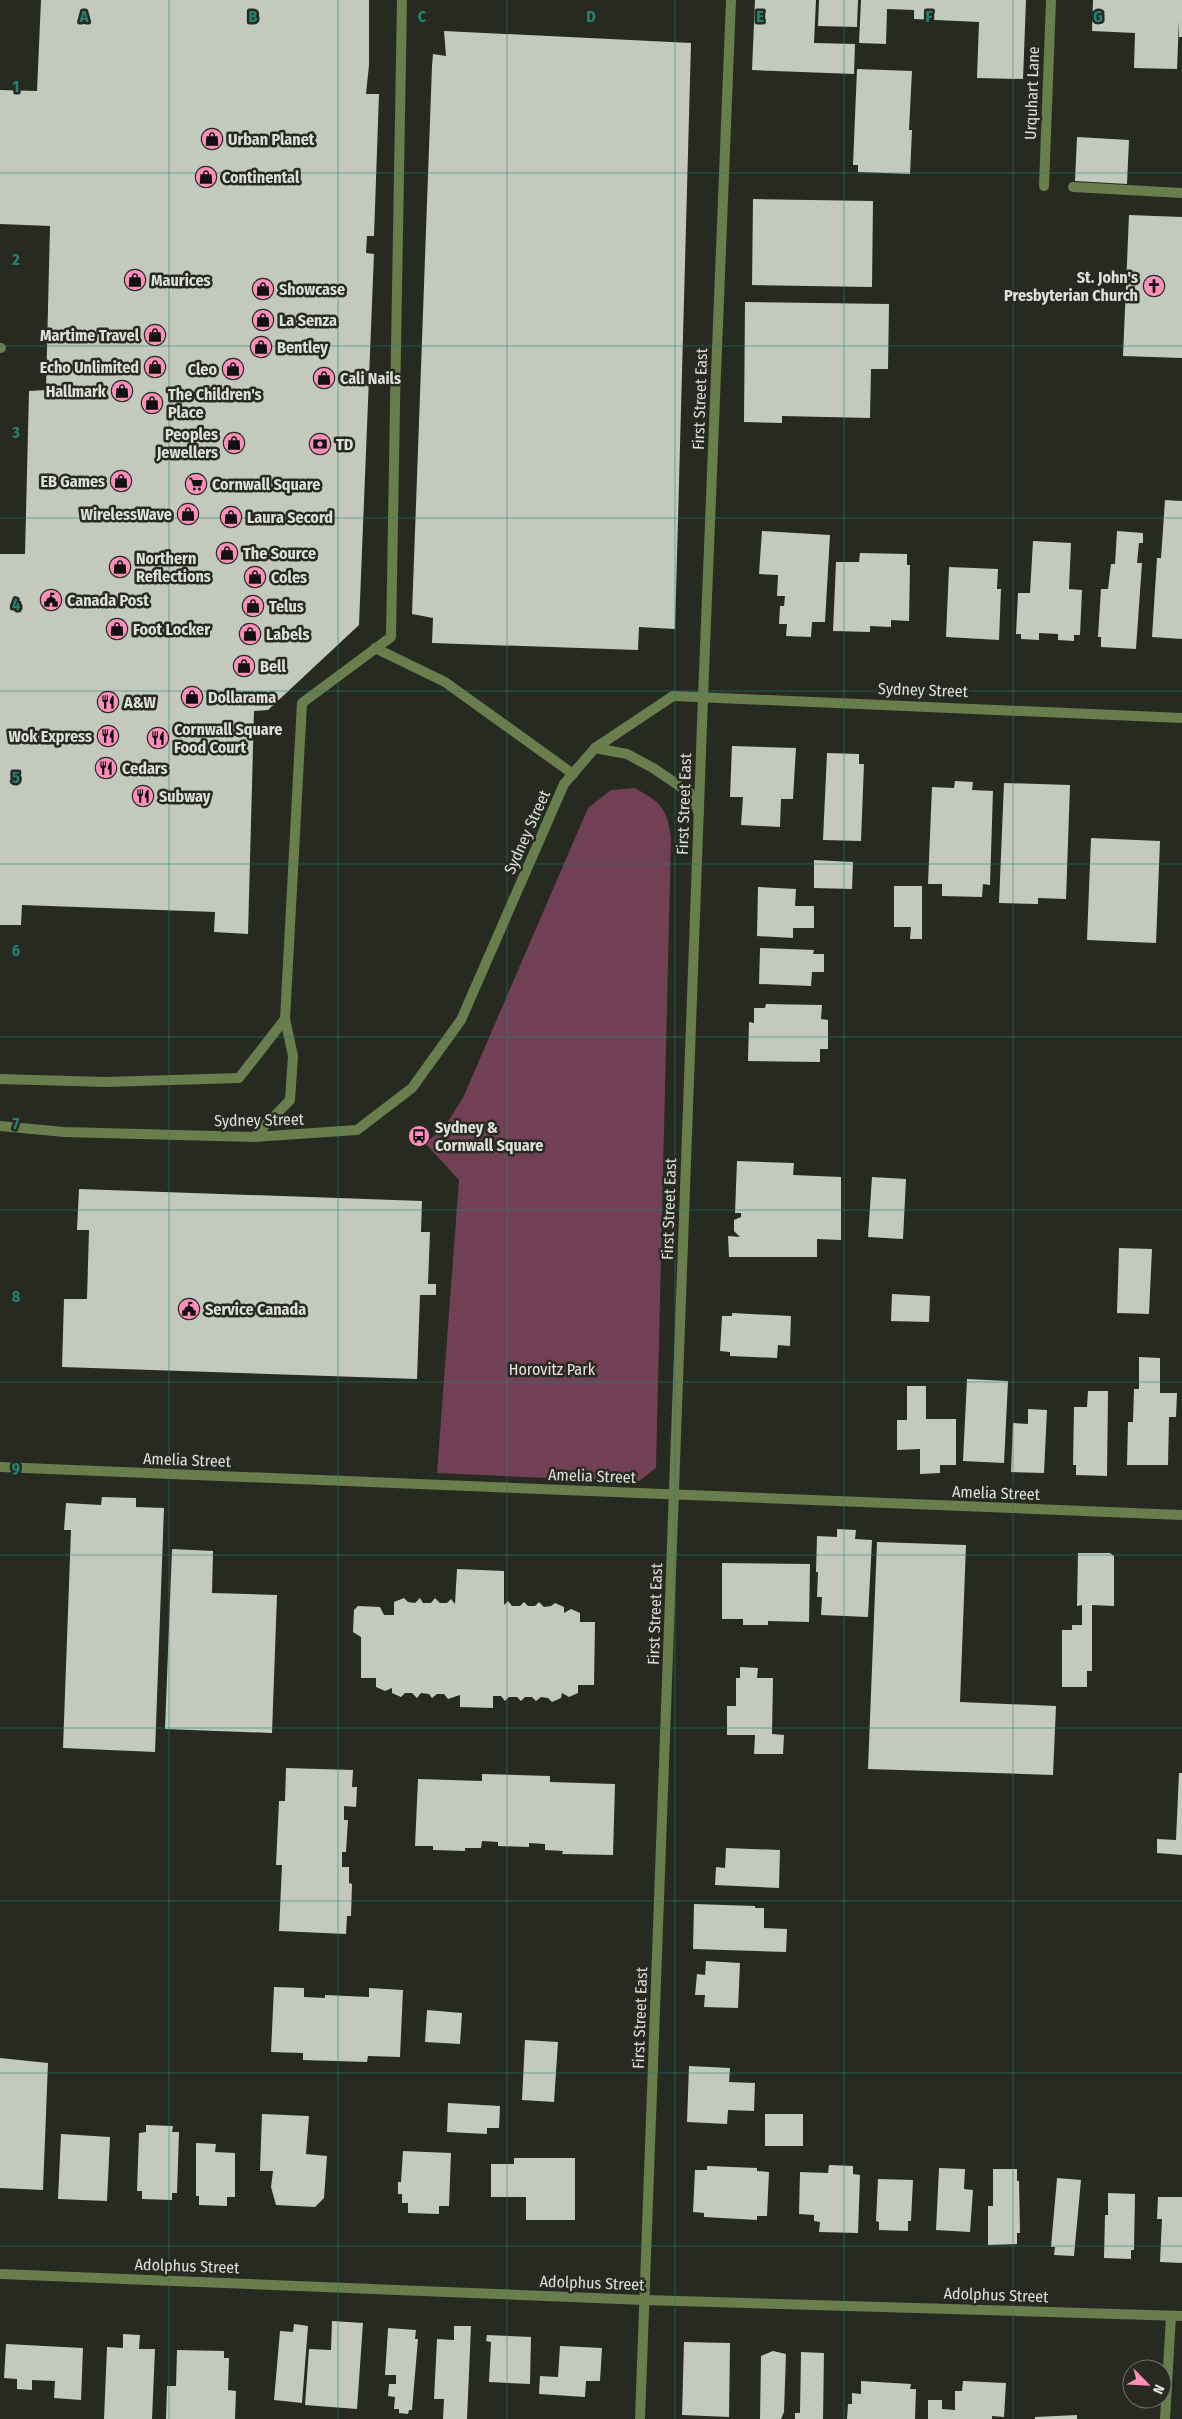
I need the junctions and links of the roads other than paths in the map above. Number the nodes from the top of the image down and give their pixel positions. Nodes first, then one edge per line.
1 (402, 0) edge
2 (731, 0) edge
3 (1050, 0) edge
4 (1044, 186) dead end
5 (1073, 187) dead end
6 (1182, 193) edge
7 (376, 648) junction
8 (702, 697) junction
9 (1182, 718) edge
10 (595, 748) junction
11 (573, 774) junction
12 (699, 813) junction
13 (285, 1019) junction
14 (0, 1080) edge
15 (0, 1126) edge
16 (254, 1137) junction
17 (0, 1467) edge
18 (674, 1494) junction
19 (1182, 1515) edge
20 (0, 2274) edge
21 (644, 2300) junction
22 (1171, 2316) junction
23 (1182, 2316) edge
24 (640, 2419) edge
25 (1164, 2419) edge

1 - 7 street
2 - 8 street, First Street East
3 - 4 street, Urquhart Lane
5 - 6 street
7 - 11 street
7 - 13 street
8 - 9 street, Sydney Street
8 - 10 street, Sydney Street
8 - 12 street, First Street East
10 - 11 street, Sydney Street
10 - 12 street
11 - 16 street, Sydney Street
12 - 18 street, First Street East
13 - 14 street
13 - 16 street
15 - 16 street, Sydney Street
17 - 18 street, Amelia Street
18 - 19 street, Amelia Street
18 - 21 street, First Street East
20 - 21 street, Adolphus Street
21 - 22 street, Adolphus Street
21 - 24 street, First Street East
22 - 23 street, Adolphus Street
22 - 25 street

